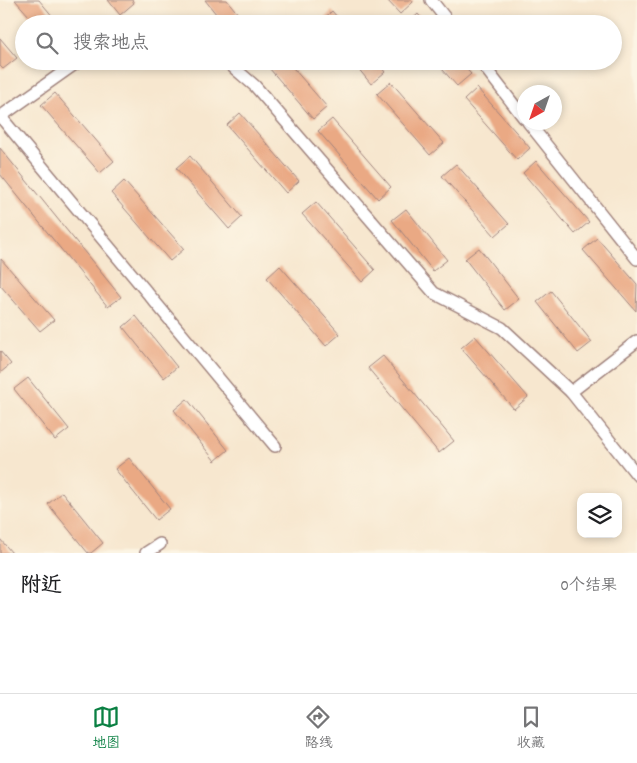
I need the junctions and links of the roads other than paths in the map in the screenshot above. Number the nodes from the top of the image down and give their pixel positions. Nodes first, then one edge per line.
1 (431, 0) edge
2 (443, 15) edge
3 (66, 70) edge
4 (236, 70) edge
5 (487, 70) edge
6 (517, 109) edge
7 (0, 116) edge
8 (534, 130) edge
9 (637, 259) edge
10 (637, 342) edge
11 (571, 392) junction
12 (275, 446) dead end
13 (637, 475) edge
14 (160, 544) dead end
15 (146, 553) edge

1 - 2 street
3 - 7 street
4 - 11 street
5 - 6 street
7 - 12 street
8 - 9 street
10 - 11 street
11 - 13 street
14 - 15 street

